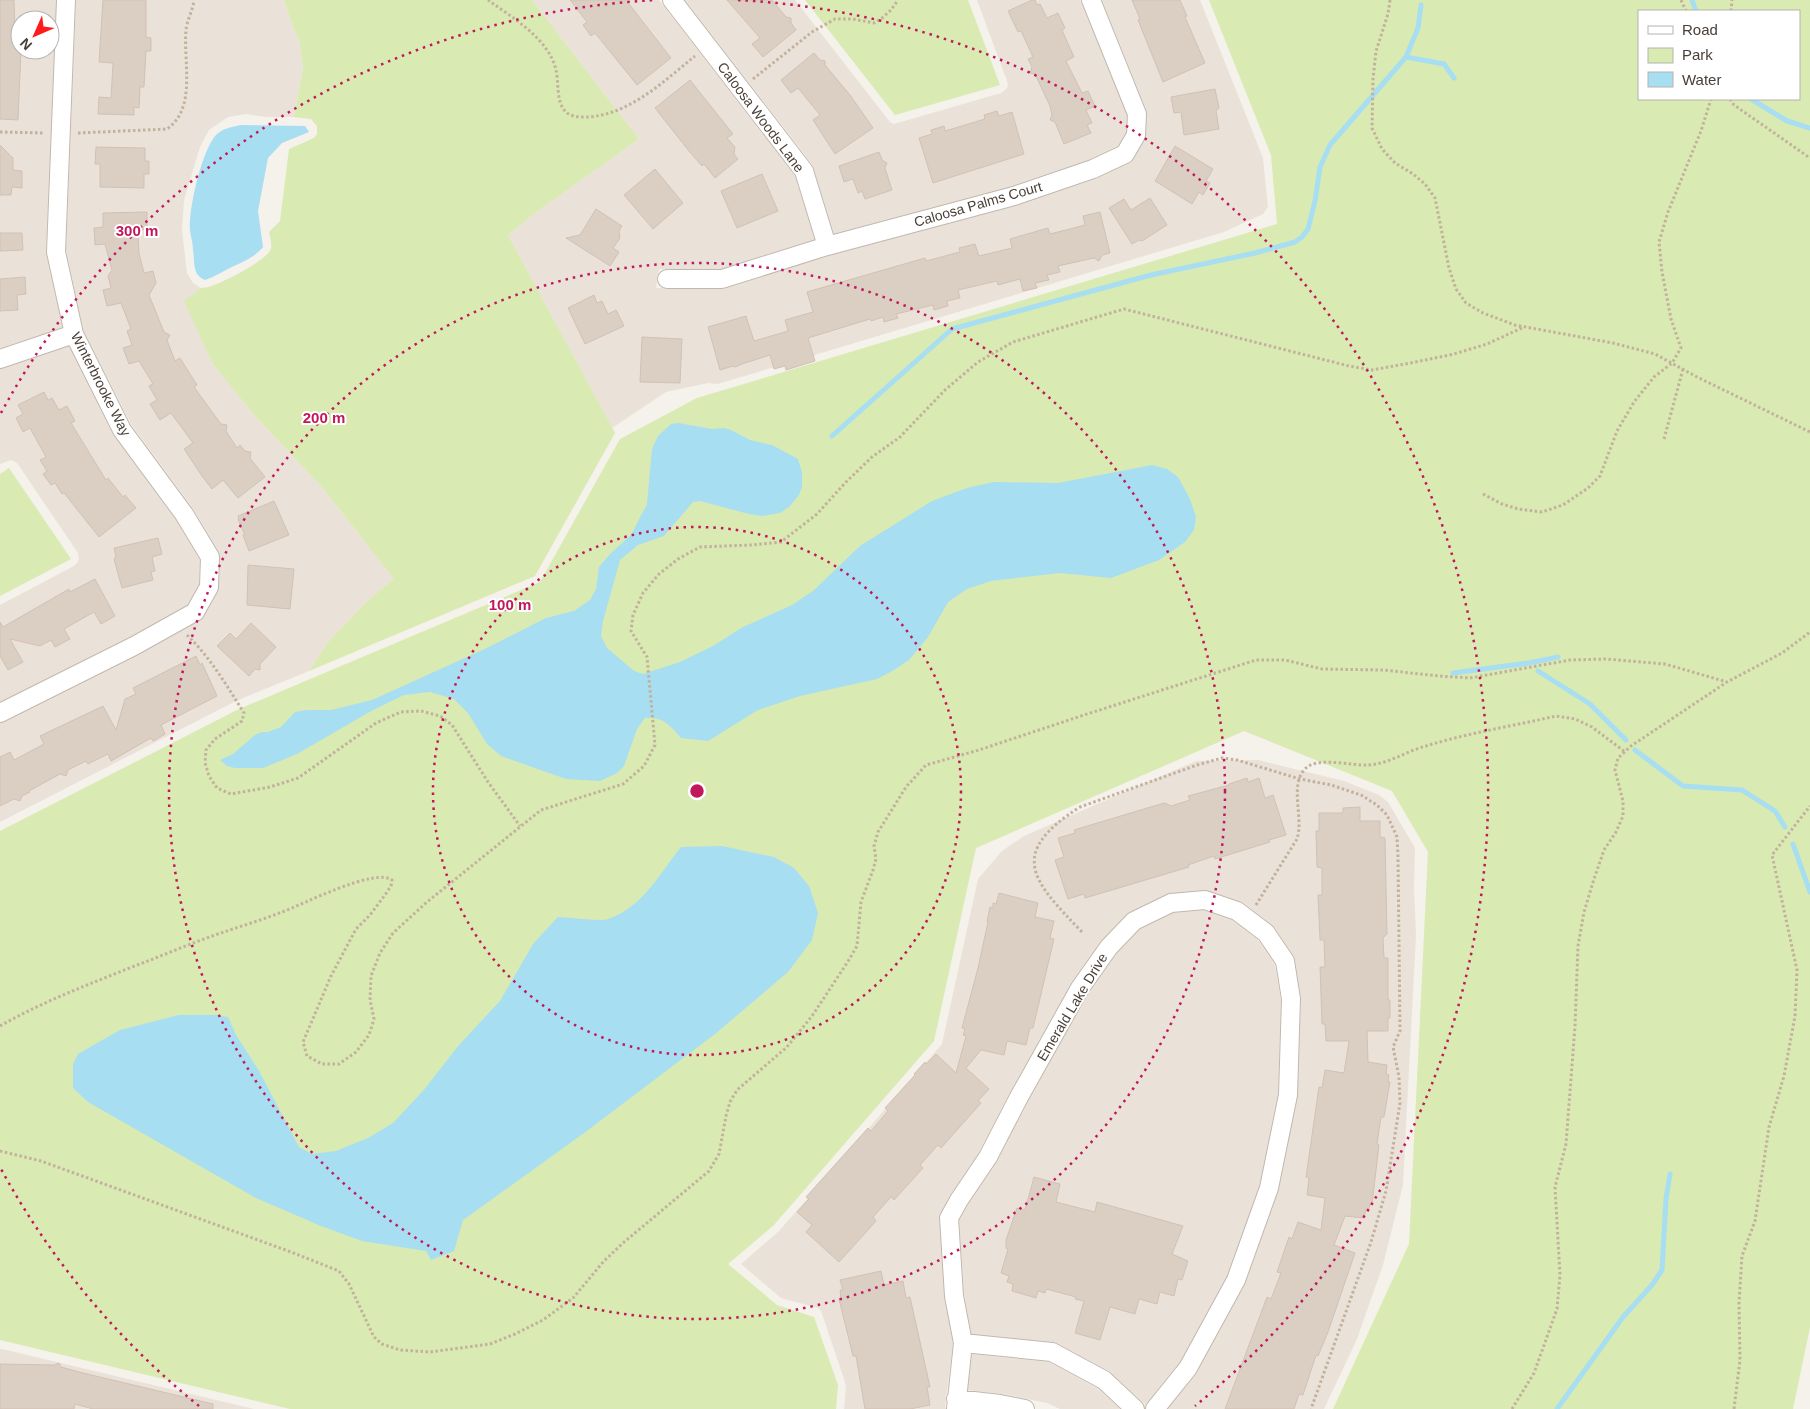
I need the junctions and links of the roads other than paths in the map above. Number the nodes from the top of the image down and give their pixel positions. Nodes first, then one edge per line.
1 (66, 0) edge
2 (672, 0) edge
3 (1091, 0) edge
4 (827, 246) junction
5 (667, 279) dead end
6 (74, 334) junction
7 (0, 359) edge
8 (0, 713) edge
9 (962, 1343) junction
10 (956, 1404) edge
11 (1025, 1409) edge
12 (1135, 1409) edge
13 (1155, 1409) edge

1 - 6 street, Winterbrooke Way
2 - 4 street, Caloosa Woods Lane
3 - 4 street, Caloosa Palms Court
4 - 5 street, Caloosa Palms Court
6 - 7 street
6 - 8 street, Winterbrooke Way
9 - 10 street, Emerald Lake Drive
9 - 12 street
9 - 13 street, Emerald Lake Drive
10 - 11 street

